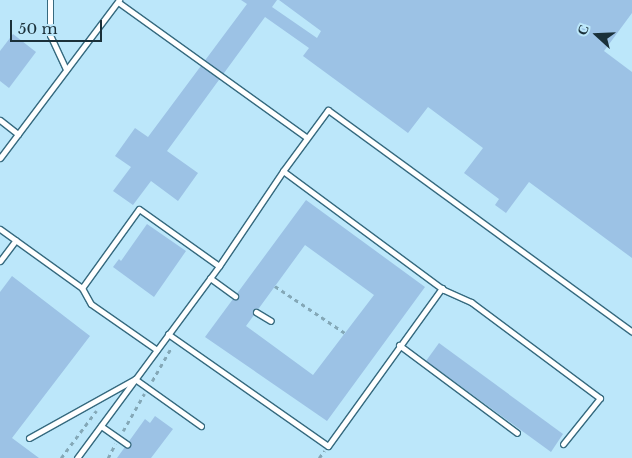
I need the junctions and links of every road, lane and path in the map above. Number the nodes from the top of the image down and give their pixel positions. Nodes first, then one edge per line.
1 (50, 0) edge
2 (118, 1) edge
3 (66, 70) junction
4 (0, 120) edge
5 (18, 134) junction
6 (306, 138) junction
7 (0, 158) edge
8 (283, 171) junction
9 (0, 229) edge
10 (16, 240) junction
11 (0, 261) edge
12 (219, 266) junction
13 (210, 278) junction
14 (275, 286) dead end
15 (82, 288) junction
16 (442, 288) junction
17 (235, 296) dead end
18 (256, 312) dead end
19 (271, 321) dead end
20 (632, 332) edge
21 (345, 333) dead end
22 (168, 334) junction
23 (176, 339) junction
24 (399, 345) junction
25 (157, 350) junction
26 (135, 379) junction
27 (148, 388) junction
28 (97, 410) dead end
29 (101, 426) junction
30 (201, 426) dead end
31 (517, 433) dead end
32 (29, 438) dead end
33 (118, 438) junction
34 (127, 444) dead end
35 (563, 444) dead end
36 (62, 458) edge
37 (77, 458) edge
38 (108, 458) edge

1 - 3 lane
2 - 3 lane
2 - 6 lane
3 - 5 lane
4 - 5 lane
5 - 7 lane
6 - 8 lane
6 - 20 lane
8 - 12 lane
8 - 16 lane
9 - 10 lane
10 - 11 lane
10 - 15 lane
12 - 13 lane
12 - 15 lane
13 - 17 lane
13 - 22 lane
14 - 21 path
15 - 25 lane
16 - 24 lane
16 - 35 lane
18 - 19 lane
22 - 23 lane
22 - 25 lane
23 - 24 lane
23 - 27 path
24 - 31 lane
25 - 26 lane
26 - 27 lane
26 - 29 lane
26 - 32 lane
27 - 30 lane
27 - 33 path
28 - 36 path
29 - 33 lane
29 - 37 lane
33 - 34 lane
33 - 38 path

